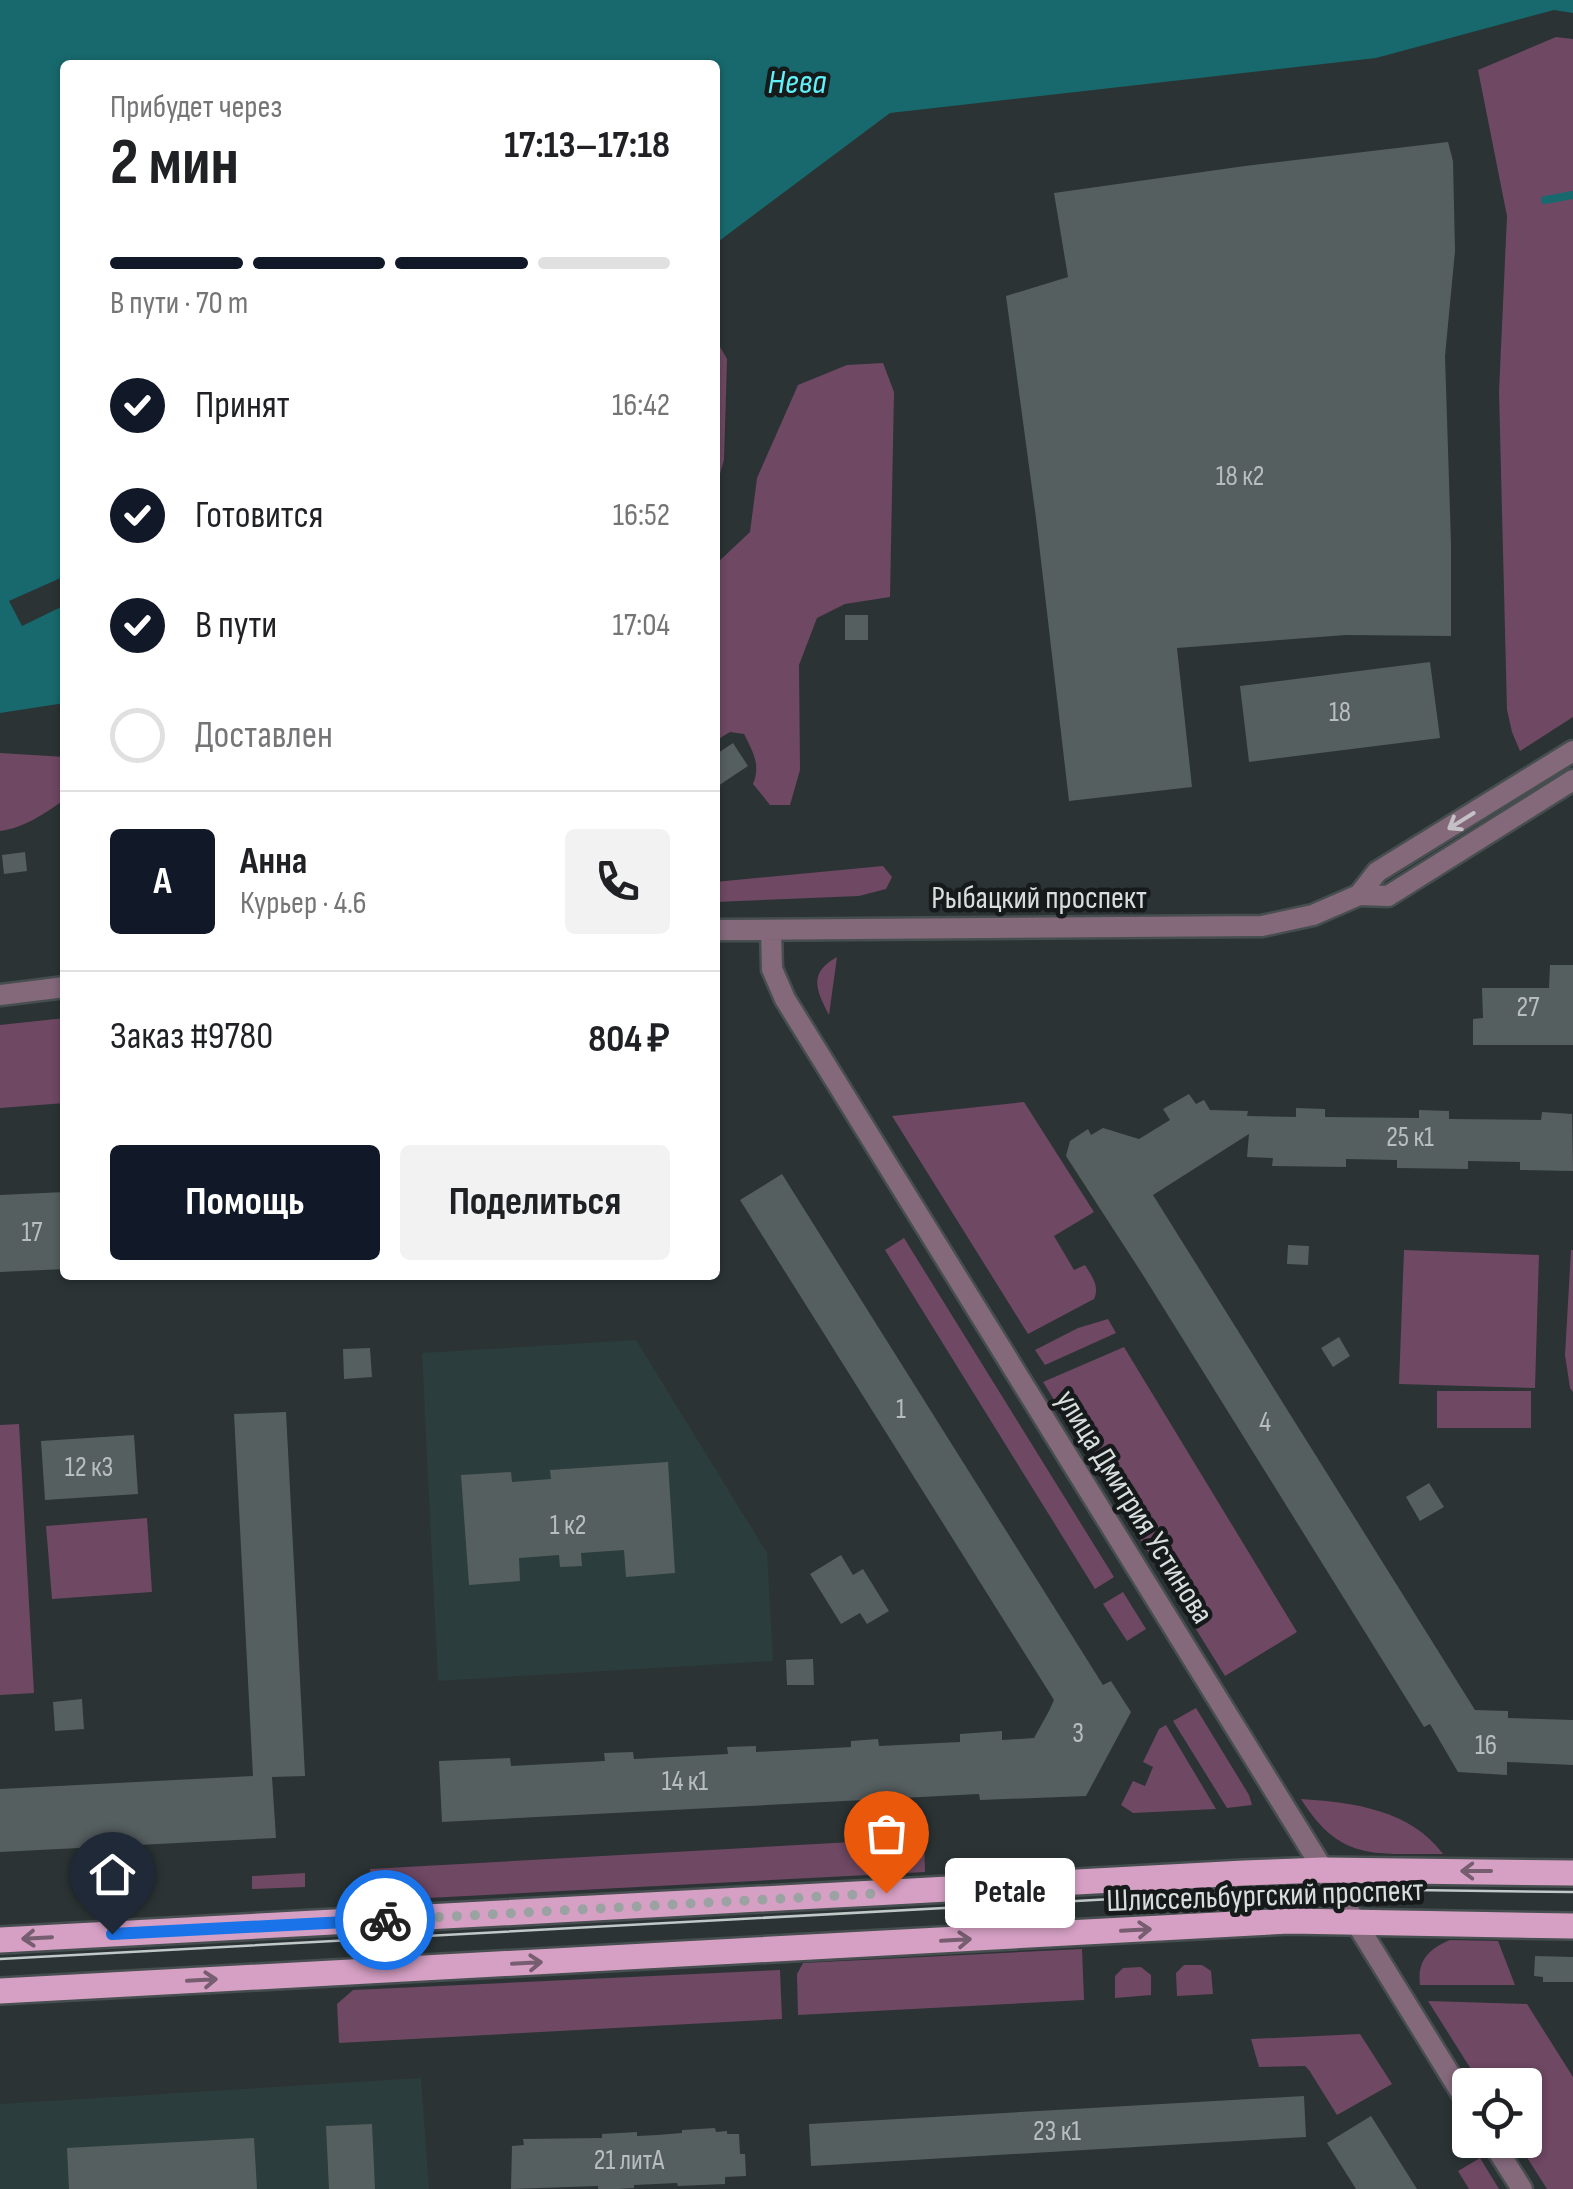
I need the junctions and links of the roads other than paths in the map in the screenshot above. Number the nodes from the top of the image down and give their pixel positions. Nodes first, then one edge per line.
1 (1573, 750) edge
2 (1573, 780) edge
3 (1519, 784) junction
4 (1532, 805) junction
5 (1359, 896) junction
6 (720, 930) edge
7 (771, 930) junction
8 (60, 988) edge
9 (0, 995) edge
10 (1323, 1870) junction
11 (1573, 1872) edge
12 (1354, 1922) junction
13 (1573, 1926) edge
14 (0, 1940) edge
15 (0, 1991) edge
16 (1452, 2078) edge
17 (1502, 2158) edge
18 (1522, 2189) edge

1 - 3 street, Рыбацкий проспект
2 - 4 street, Рыбацкий проспект
3 - 4 street
3 -> 5 street, Рыбацкий проспект
4 - 5 street, Рыбацкий проспект
5 - 7 street, Рыбацкий проспект
6 - 7 street, Рыбацкий проспект
7 - 10 street, улица Дмитрия Устинова
8 - 9 street
11 -> 10 main road, Шлиссельбургский проспект
10 - 12 street, улица Дмитрия Устинова
10 -> 14 main road, Шлиссельбургский проспект
12 - 13 main road, Шлиссельбургский проспект
15 -> 12 main road, Шлиссельбургский проспект
12 - 16 street, улица Дмитрия Устинова
17 - 18 street

